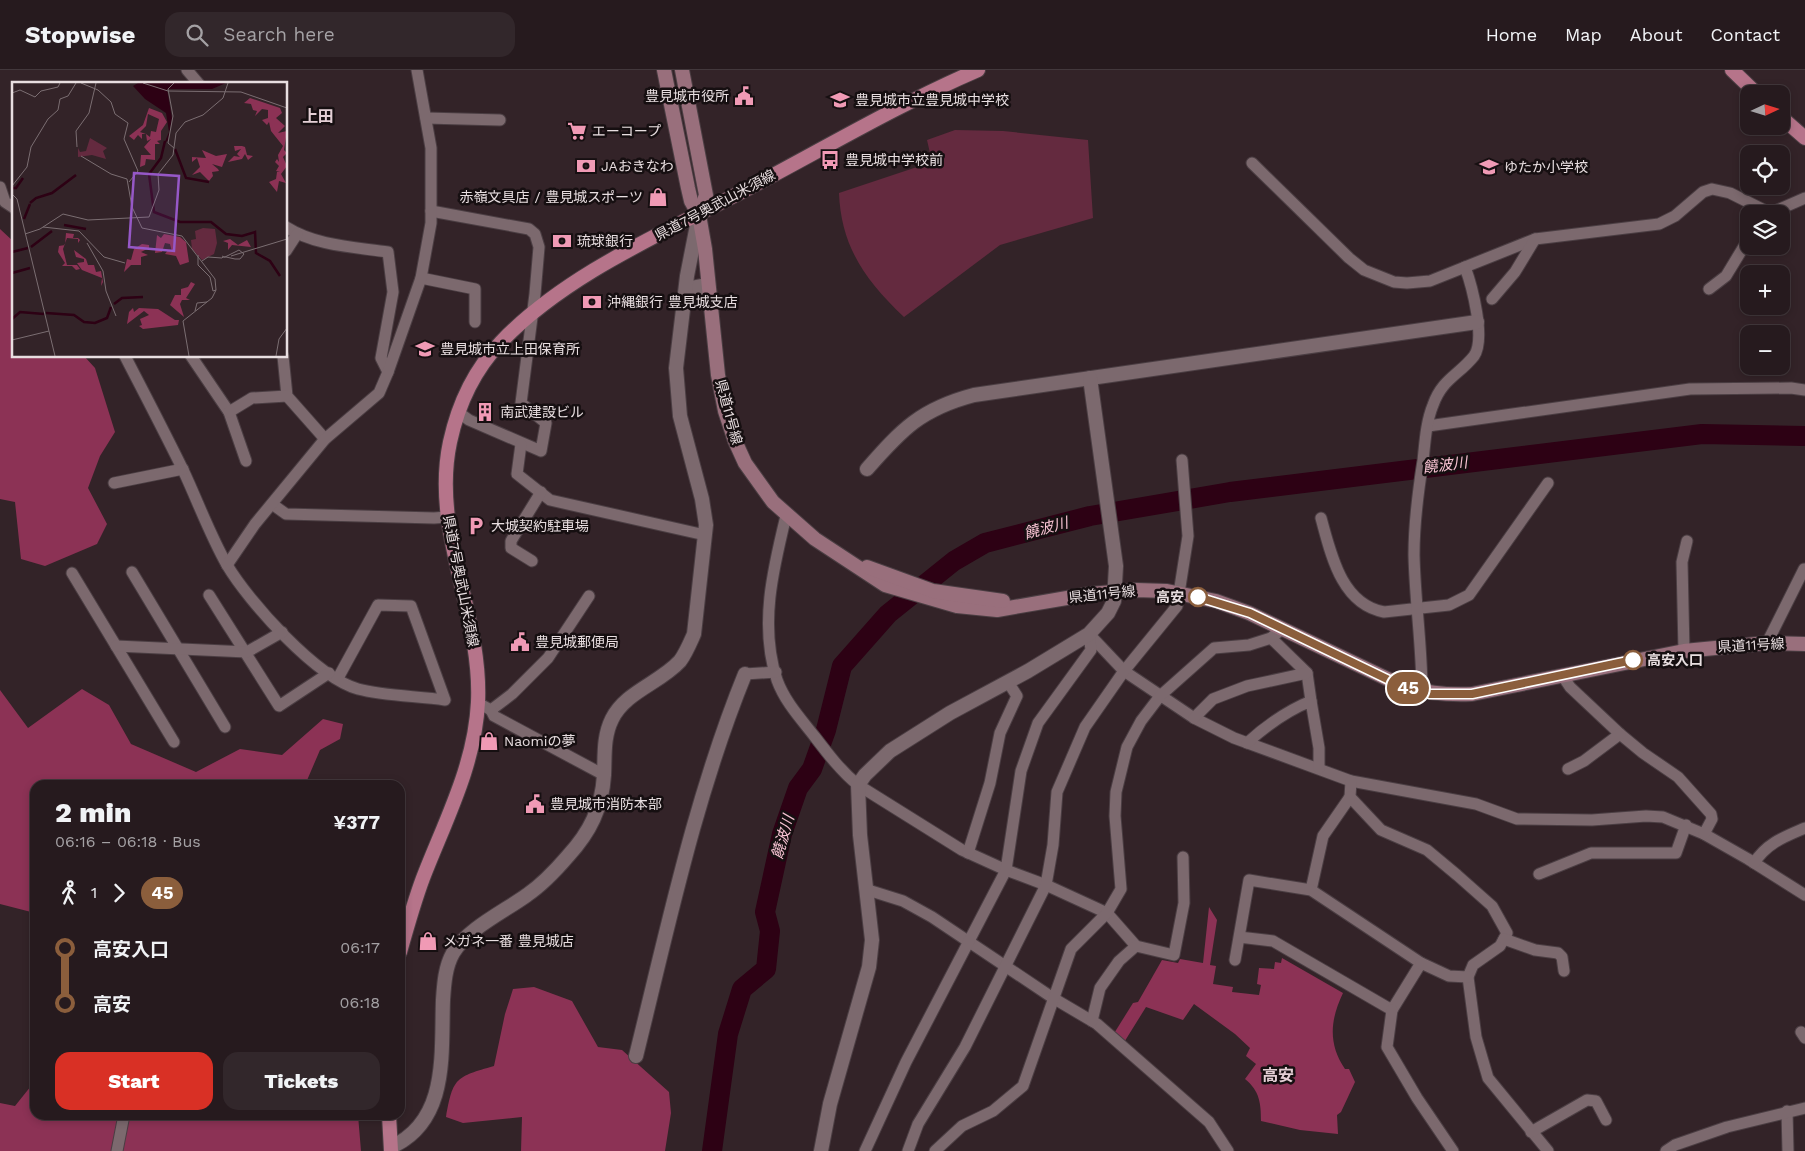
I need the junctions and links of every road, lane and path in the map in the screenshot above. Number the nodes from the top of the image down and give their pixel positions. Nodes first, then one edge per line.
1 (187, 70) edge
2 (417, 70) edge
3 (664, 70) edge
4 (682, 70) edge
5 (978, 70) edge
6 (1732, 70) edge
7 (197, 82) edge
8 (1748, 85) edge
9 (426, 118) junction
10 (500, 120) dead end
11 (1790, 125) edge
12 (1805, 138) edge
13 (1252, 163) dead end
14 (0, 187) edge
15 (1805, 198) edge
16 (1754, 205) edge
17 (1790, 205) edge
18 (12, 207) edge
19 (431, 211) junction
20 (698, 214) junction
21 (288, 228) edge
22 (297, 234) junction
23 (1534, 239) junction
24 (288, 248) edge
25 (1740, 253) edge
26 (1465, 267) junction
27 (421, 278) junction
28 (1709, 289) dead end
29 (685, 296) junction
30 (1492, 299) dead end
31 (712, 300) junction
32 (532, 314) junction
33 (475, 322) dead end
34 (1477, 322) junction
35 (126, 358) edge
36 (192, 358) edge
37 (283, 358) edge
38 (388, 372) junction
39 (1090, 378) junction
40 (1805, 390) edge
41 (286, 396) junction
42 (229, 412) junction
43 (458, 412) junction
44 (1428, 426) junction
45 (325, 439) junction
46 (521, 444) junction
47 (246, 461) dead end
48 (1182, 462) dead end
49 (183, 469) junction
50 (867, 469) dead end
51 (114, 483) dead end
52 (1548, 483) dead end
53 (540, 492) junction
54 (272, 504) junction
55 (786, 516) junction
56 (447, 517) junction
57 (1321, 518) dead end
58 (705, 535) junction
59 (1687, 541) dead end
60 (532, 561) dead end
61 (227, 564) junction
62 (1804, 569) dead end
63 (132, 572) dead end
64 (72, 573) dead end
65 (891, 581) junction
66 (1116, 591) junction
67 (1180, 594) junction
68 (209, 595) dead end
69 (590, 596) dead end
70 (1033, 602) junction
71 (1417, 609) junction
72 (282, 632) junction
73 (1089, 634) junction
74 (1277, 634) junction
75 (1767, 643) junction
76 (1805, 644) edge
77 (116, 646) junction
78 (177, 649) junction
79 (1684, 651) junction
80 (247, 652) junction
81 (1124, 671) junction
82 (776, 672) junction
83 (1307, 673) junction
84 (745, 674) joint
85 (1562, 674) junction
86 (333, 676) junction
87 (1008, 682) junction
88 (1422, 692) junction
89 (1160, 696) junction
90 (1311, 702) junction
91 (478, 703) junction
92 (491, 710) junction
93 (1194, 718) junction
94 (225, 727) dead end
95 (1620, 734) junction
96 (174, 742) dead end
97 (1247, 743) junction
98 (1319, 768) junction
99 (1568, 769) dead end
100 (604, 774) junction
101 (1351, 781) junction
102 (858, 785) junction
103 (1350, 797) junction
104 (1686, 825) junction
105 (1805, 828) edge
106 (1704, 834) junction
107 (968, 853) junction
108 (1183, 857) dead end
109 (1754, 862) junction
110 (1006, 870) junction
111 (1540, 874) dead end
112 (1046, 885) junction
113 (868, 890) junction
114 (1311, 890) junction
115 (1805, 895) edge
116 (1107, 913) junction
117 (405, 936) edge
118 (1239, 937) junction
119 (1504, 939) junction
120 (969, 942) junction
121 (1136, 946) junction
122 (1235, 960) dead end
123 (1421, 963) junction
124 (1005, 966) junction
125 (1564, 971) dead end
126 (1468, 977) junction
127 (1053, 998) junction
128 (1392, 1010) junction
129 (1092, 1021) junction
130 (636, 1056) dead end
131 (1805, 1108) edge
132 (1787, 1111) junction
133 (123, 1120) edge
134 (389, 1120) edge
135 (1606, 1120) dead end
136 (1531, 1132) junction
137 (391, 1149) edge
138 (118, 1151) edge
139 (821, 1151) edge
140 (865, 1151) edge
141 (908, 1151) edge
142 (934, 1151) edge
143 (1228, 1151) edge
144 (1453, 1151) edge
145 (1548, 1151) edge
146 (1666, 1151) edge
147 (1788, 1151) edge

1 - 7 street
2 - 9 street
3 - 20 main road
4 - 20 main road
5 - 20 main road, 県道7号奥武山米須線
6 - 8 main road
9 - 10 street
9 - 19 street
11 - 12 main road
13 - 26 street
14 - 18 street
15 - 17 street
16 - 23 street
19 - 27 street
19 - 32 street
20 - 29 street
20 - 31 main road, 県道11号線
20 - 32 main road, 県道7号奥武山米須線
21 - 22 street
22 - 24 street
22 - 38 street
23 - 26 street
23 - 30 street
25 - 28 street
26 - 34 street
27 - 33 street
27 - 38 street
29 - 31 street
29 - 58 street
31 - 55 main road, 県道11号線
32 - 43 main road, 県道7号奥武山米須線
32 - 46 street
34 - 39 street
34 - 44 street
35 - 49 street
36 - 42 street
37 - 41 street
38 - 45 street
39 - 50 street
39 - 66 street
40 - 44 street
41 - 42 street
41 - 45 street
42 - 47 street
43 - 46 street
43 - 56 main road, 県道7号奥武山米須線
44 - 71 street
45 - 54 street
46 - 53 street
48 - 67 street
49 - 51 street
49 - 61 street
52 - 71 street
53 - 58 street
53 - 60 street
54 - 56 street
54 - 61 street
55 - 65 main road, 県道11号線
55 - 82 street
56 - 91 main road, 県道7号奥武山米須線
57 - 71 street
58 - 100 street
59 - 79 street
61 - 72 street
62 - 75 street
63 - 78 street
64 - 77 street
65 - 70 main road, 県道11号線
65 - 70 main road, 県道11号線
66 - 67 main road, 県道11号線
66 - 70 main road, 県道11号線
66 - 73 street
67 - 74 main road, 県道11号線
67 - 81 street
68 - 80 street
69 - 92 street
71 - 88 street
72 - 80 street
72 - 86 street
73 - 81 street
73 - 87 street
73 - 110 street
74 - 83 street
74 - 88 main road, 県道11号線
74 - 89 street
75 - 76 main road, 県道11号線
75 - 79 main road, 県道11号線
77 - 78 street
77 - 96 street
78 - 80 street
78 - 94 street
79 - 85 main road, 県道11号線
80 - 86 street
81 - 89 street
81 - 112 street
82 - 84 street
82 - 102 street
83 - 90 street
83 - 93 street
84 - 130 street
85 - 88 main road, 県道11号線
85 - 95 street
86 - 86 street
87 - 102 street
87 - 107 street
89 - 93 street
89 - 116 street
90 - 97 street
90 - 98 street
91 - 92 street
91 - 117 main road, 県道7号奥武山米須線
92 - 100 street
93 - 97 street
95 - 99 street
95 - 106 street
97 - 98 street
98 - 101 street
100 - 137 street
101 - 103 street
101 - 104 street
102 - 107 street
102 - 113 street
103 - 114 street
103 - 119 street
104 - 106 street
104 - 111 street
105 - 109 street
106 - 109 street
107 - 110 street
108 - 121 street
109 - 115 street
110 - 112 street
110 - 120 street
112 - 116 street
112 - 124 street
113 - 120 street
113 - 139 street
114 - 118 street
114 - 123 street
116 - 121 street
116 - 127 street
118 - 122 street
118 - 128 street
119 - 125 street
119 - 126 street
120 - 124 street
120 - 140 street
121 - 129 street
123 - 126 street
123 - 128 street
124 - 127 street
124 - 141 street
126 - 136 street
127 - 129 street
127 - 142 street
128 - 144 street
129 - 143 street
131 - 132 street
132 - 146 street
132 - 147 street
133 - 138 street
134 - 137 main road
135 - 136 street
136 - 145 street

